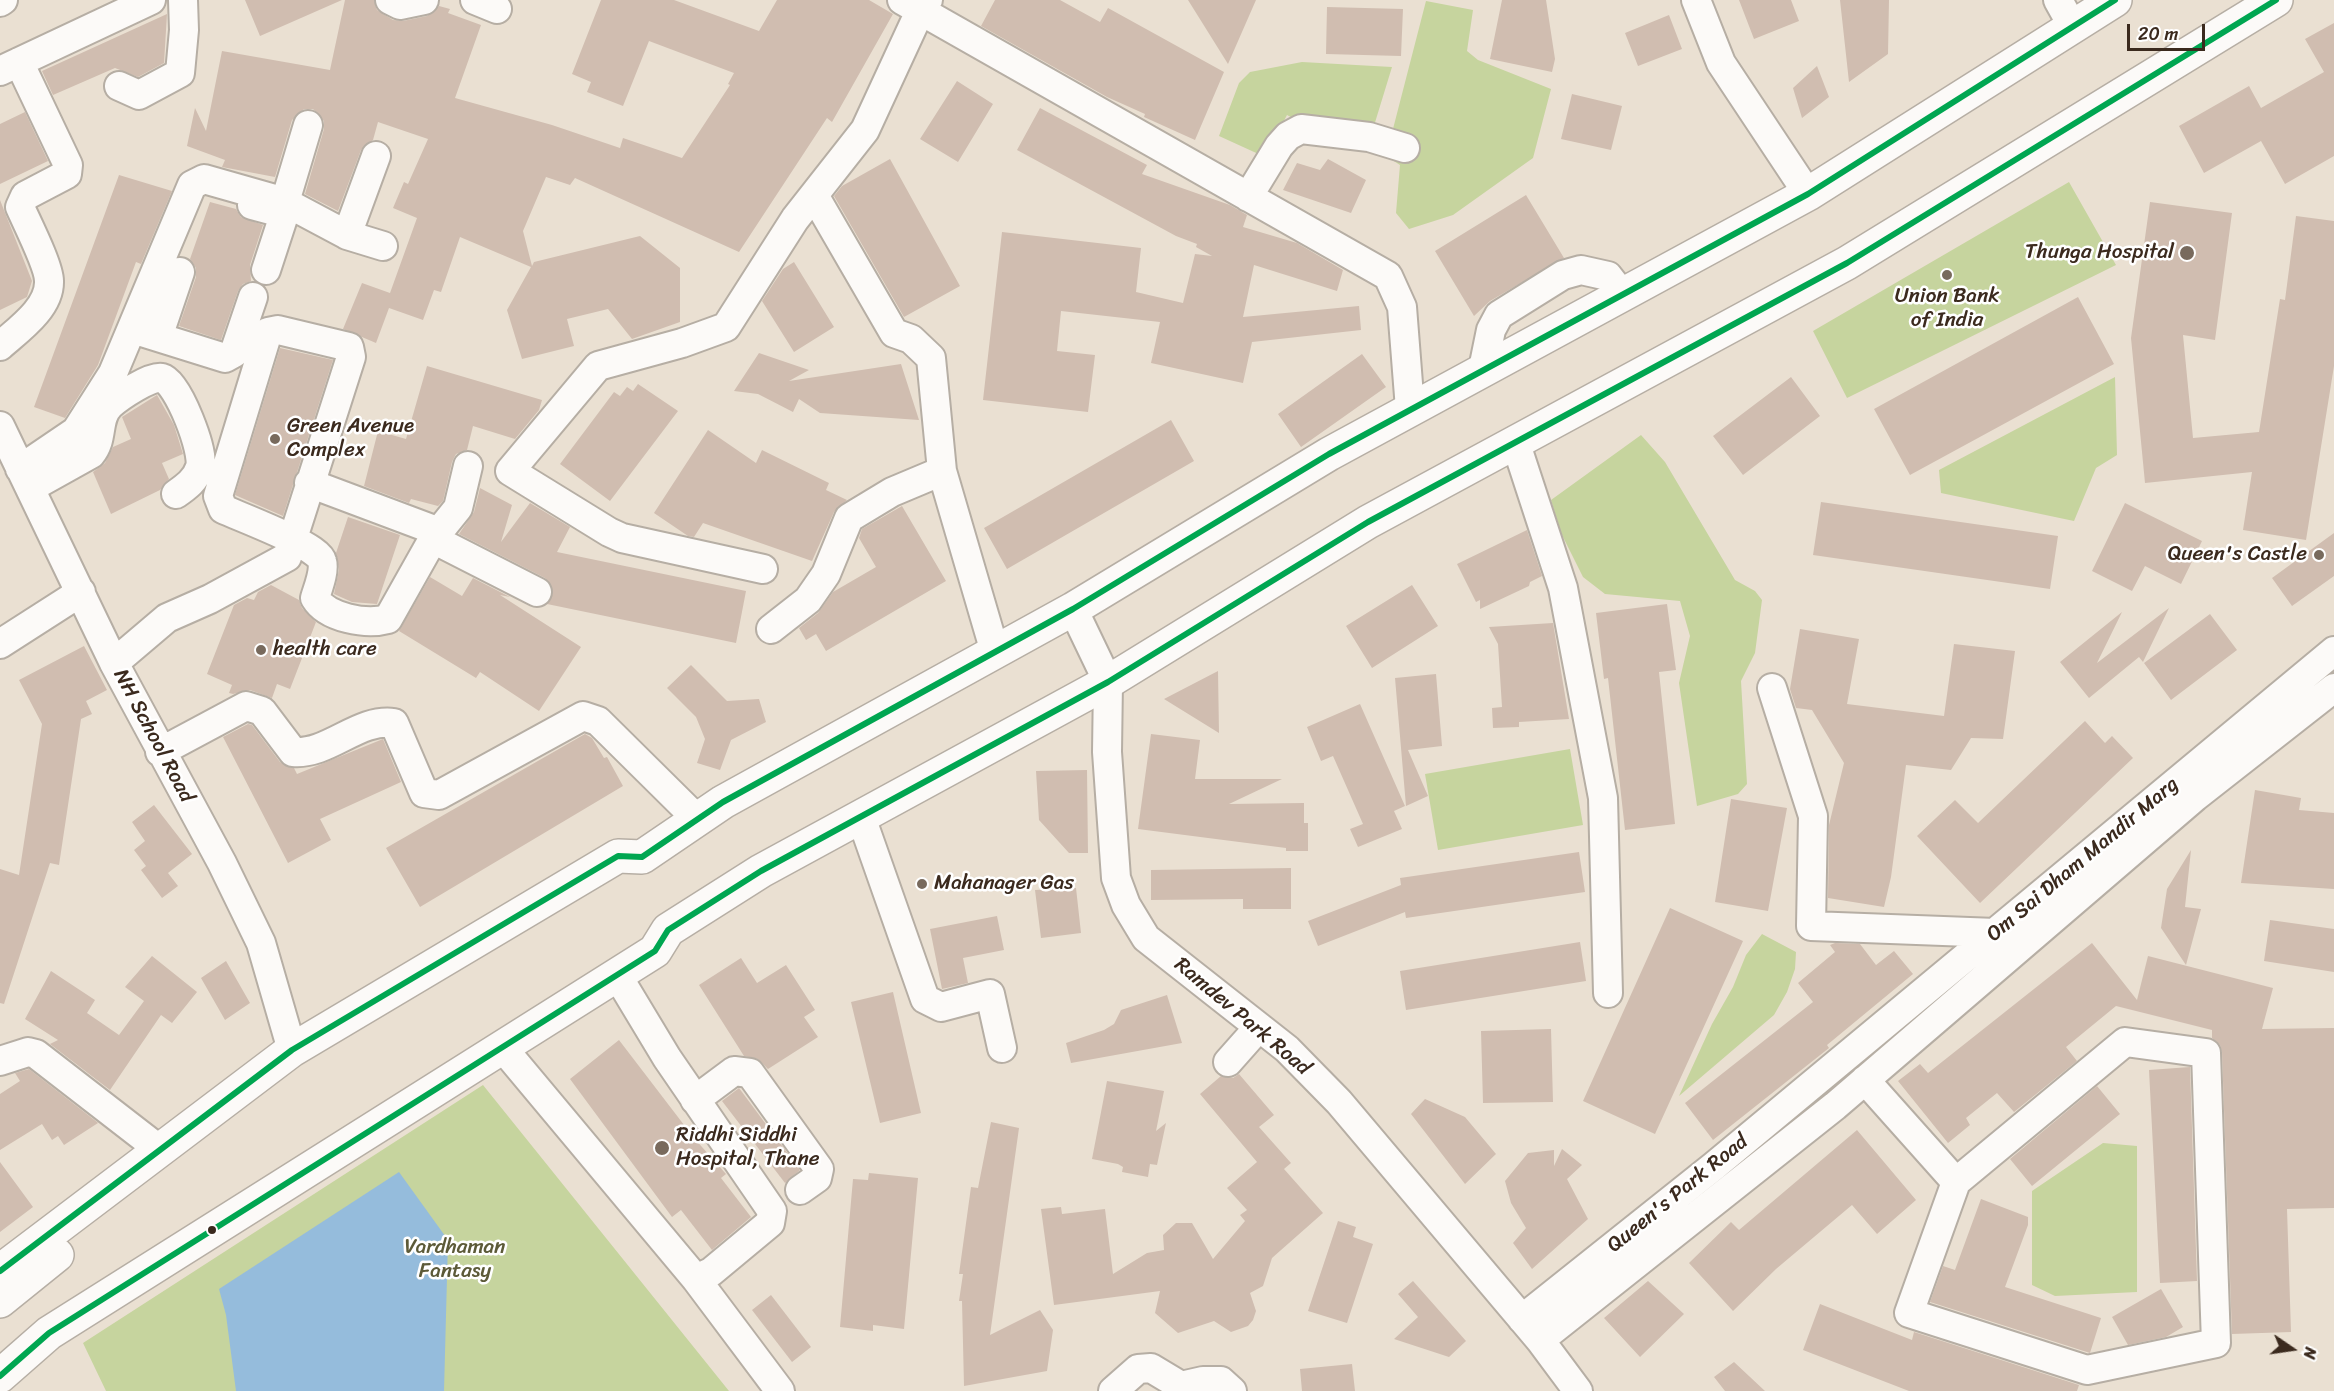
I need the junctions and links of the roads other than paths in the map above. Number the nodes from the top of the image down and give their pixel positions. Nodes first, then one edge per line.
1 (151, 0) edge
2 (183, 0) edge
3 (390, 0) edge
4 (424, 0) edge
5 (1696, 0) edge
6 (2115, 0) edge
7 (2276, 0) edge
8 (917, 4) edge
9 (2065, 13) edge
10 (10, 66) edge
11 (119, 86) dead end
12 (309, 125) dead end
13 (1405, 148) dead end
14 (376, 156) dead end
15 (1808, 194) junction
16 (814, 195) junction
17 (1248, 196) junction
18 (285, 202) junction
19 (347, 235) junction
20 (166, 242) junction
21 (383, 246) dead end
22 (267, 270) dead end
23 (180, 272) dead end
24 (1622, 294) junction
25 (253, 297) dead end
26 (145, 333) junction
27 (0, 346) edge
28 (1483, 369) junction
29 (1410, 409) junction
30 (0, 426) edge
31 (1515, 441) junction
32 (468, 466) dead end
33 (942, 471) junction
34 (25, 478) junction
35 (309, 483) junction
36 (176, 494) dead end
37 (433, 539) junction
38 (294, 540) junction
39 (763, 569) dead end
40 (81, 592) junction
41 (537, 592) dead end
42 (1073, 609) junction
43 (771, 630) dead end
44 (0, 644) edge
45 (2334, 651) edge
46 (995, 652) junction
47 (114, 663) junction
48 (2309, 671) junction
49 (1108, 682) junction
50 (1772, 688) dead end
51 (2329, 692) edge
52 (160, 752) junction
53 (861, 817) junction
54 (696, 818) junction
55 (642, 857) junction
56 (668, 930) junction
57 (1996, 933) junction
58 (617, 975) junction
59 (1608, 993) dead end
60 (1259, 1027) junction
61 (502, 1047) junction
62 (1002, 1048) dead end
63 (292, 1050) junction
64 (0, 1061) edge
65 (1228, 1062) dead end
66 (1832, 1068) junction
67 (1859, 1086) junction
68 (695, 1100) junction
69 (160, 1150) junction
70 (1956, 1182) junction
71 (800, 1190) dead end
72 (0, 1271) edge
73 (696, 1280) junction
74 (0, 1301) edge
75 (1531, 1330) junction
76 (0, 1359) edge
77 (0, 1376) edge
78 (780, 1391) edge
79 (1113, 1391) edge
80 (1232, 1391) edge
81 (1578, 1391) edge

1 - 10 street
2 - 11 street
3 - 4 street
5 - 15 street
6 - 9 main road
7 - 31 main road
8 - 16 street
8 - 17 street
9 - 15 main road
10 - 27 street
12 - 18 street
13 - 17 street
14 - 19 street
15 - 24 main road
16 - 33 street
16 - 39 street
17 - 29 street
18 - 19 street
18 - 20 street
19 - 21 street
20 - 22 street
20 - 26 street
23 - 26 street
24 - 28 main road
24 - 28 street
25 - 26 street
26 - 34 street
28 - 29 main road
29 - 42 main road
30 - 34 street, NH School Road
31 - 49 main road
31 - 59 street
32 - 37 street
33 - 43 street
33 - 46 street
34 - 36 street
34 - 40 street, NH School Road
35 - 37 street
35 - 38 street
35 - 38 street
37 - 38 street
37 - 41 street
38 - 47 street
40 - 44 street
40 - 47 street, NH School Road
42 - 46 main road
42 - 49 street, Ramdev Park Road
45 - 48 street, Om Sai Dham Mandir Marg
46 - 54 main road
47 - 52 street, NH School Road
48 - 51 street
48 - 57 street, Om Sai Dham Mandir Marg
49 - 53 main road
49 - 60 street, Ramdev Park Road
50 - 57 street
51 - 67 street, Om Sai Dham Mandir Marg
52 - 54 street
52 - 63 street, NH School Road
53 - 56 main road
53 - 62 street
54 - 55 main road
55 - 63 main road
55 - 74 main road
56 - 58 main road
56 - 76 main road
57 - 66 street, Om Sai Dham Mandir Marg
58 - 61 main road
58 - 68 street
60 - 65 street
60 - 75 street, Ramdev Park Road
61 - 73 street
61 - 77 main road
63 - 69 main road
64 - 69 street
66 - 67 street
66 - 75 street, Queen's Park Road
67 - 70 street
67 - 75 street, Queen's Park Road
68 - 71 street
68 - 73 street
69 - 72 main road
70 - 70 street
73 - 78 street
75 - 81 street, Ramdev Park Road
79 - 80 street

